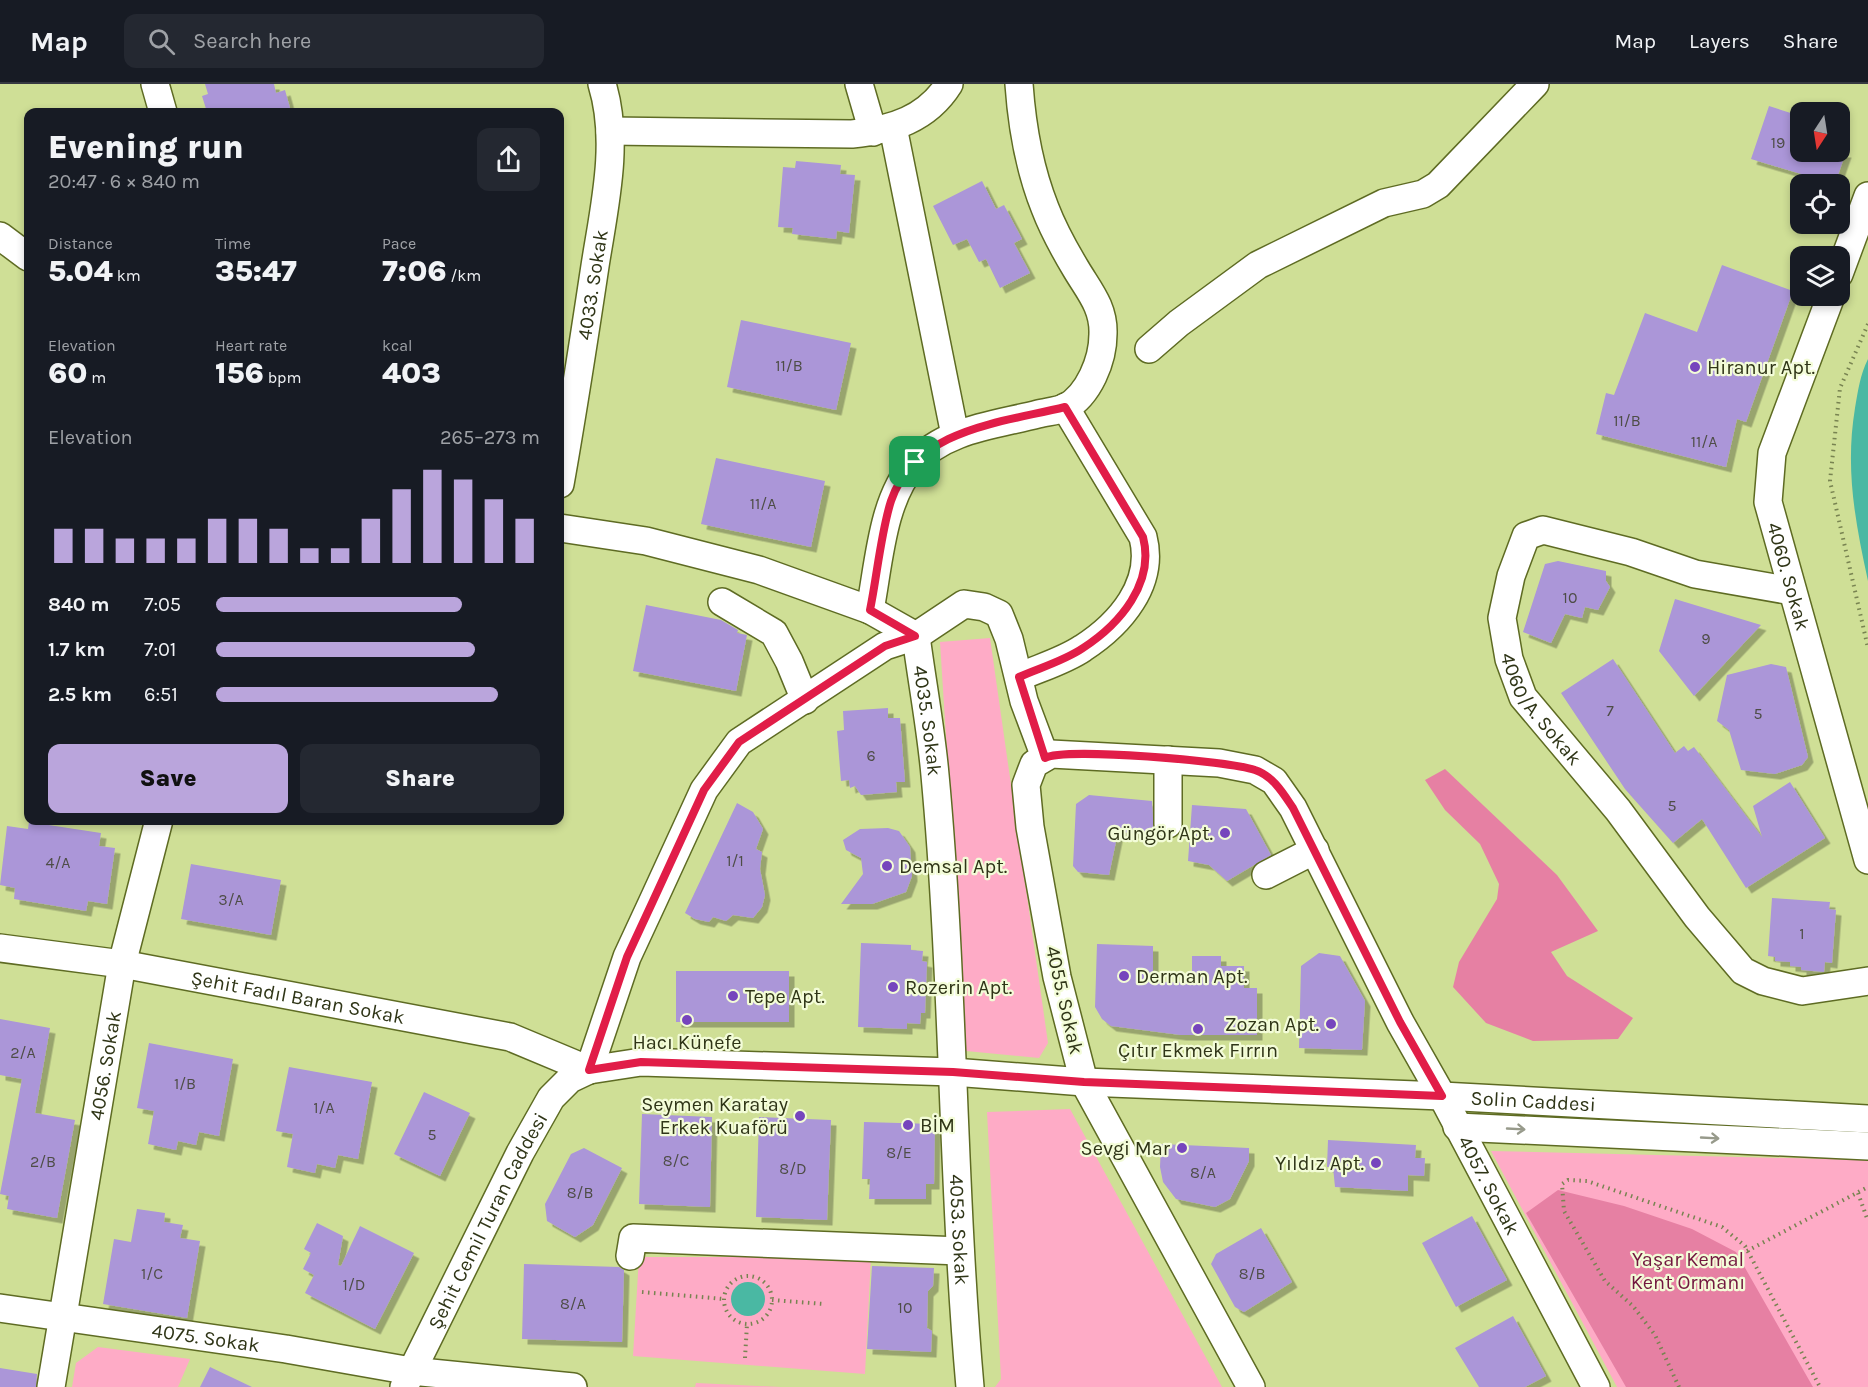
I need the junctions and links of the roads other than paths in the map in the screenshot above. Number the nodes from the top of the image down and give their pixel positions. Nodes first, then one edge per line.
1 (155, 84) edge
2 (602, 84) edge
3 (859, 84) edge
4 (949, 84) edge
5 (1019, 84) edge
6 (1535, 84) edge
7 (162, 108) edge
8 (883, 130) junction
9 (610, 131) junction
10 (1868, 196) edge
11 (1862, 229) edge
12 (0, 236) edge
13 (1850, 252) edge
14 (24, 254) edge
15 (1827, 306) edge
16 (1149, 349) dead end
17 (1065, 407) junction
18 (955, 435) junction
19 (564, 461) edge
20 (564, 529) edge
21 (1792, 591) junction
22 (722, 602) dead end
23 (870, 610) junction
24 (915, 636) junction
25 (1019, 677) junction
26 (805, 700) junction
27 (1045, 758) junction
28 (1168, 760) junction
29 (1168, 824) dead end
30 (158, 825) edge
31 (1315, 850) junction
32 (1868, 860) edge
33 (1266, 875) dead end
34 (0, 948) edge
35 (122, 964) junction
36 (1868, 981) edge
37 (589, 1070) junction
38 (953, 1072) junction
39 (1084, 1082) junction
40 (1442, 1096) junction
41 (1868, 1119) edge
42 (1457, 1127) junction
43 (1868, 1146) edge
44 (960, 1251) junction
45 (630, 1256) dead end
46 (0, 1308) edge
47 (63, 1316) junction
48 (407, 1379) edge
49 (51, 1387) edge
50 (573, 1387) edge
51 (970, 1387) edge
52 (1251, 1387) edge
53 (1596, 1387) edge

1 - 7 street
2 - 9 street, 4033. Sokak
3 - 8 street
4 - 8 street
5 - 17 street
6 - 16 street
8 - 9 street
8 - 18 street
9 - 19 street, 4033. Sokak
10 - 11 street
11 - 13 street
12 - 14 street
15 - 21 street, 4060. Sokak
17 - 18 street
17 - 25 street
18 - 23 street
20 - 23 street
21 - 32 street, 4060. Sokak
21 - 36 street, 4060/A. Sokak
22 - 26 street
23 - 24 street
24 - 25 street
24 - 26 street
24 - 38 street, 4035. Sokak
25 - 27 street
26 - 37 street
27 - 28 street, 4057. Sokak
27 - 39 street, 4055. Sokak
28 - 29 street
28 - 31 street, 4057. Sokak
30 - 35 street, 4056. Sokak
31 - 33 street
31 - 40 street, 4057. Sokak
34 - 35 street, Şehit Fadıl Baran Sokak
35 - 37 street, Şehit Fadıl Baran Sokak
35 - 47 street, 4056. Sokak
37 - 38 street, Solin Caddesi
37 - 48 street, Şehit Cemil Turan Caddesi
38 - 39 street, Solin Caddesi
38 - 44 street, 4053. Sokak
39 - 40 street, Solin Caddesi
39 - 52 street, 4055. Sokak
40 - 41 street, Solin Caddesi
40 - 42 street, 4057. Sokak
42 -> 43 street
42 - 53 street, 4057. Sokak
44 - 45 street
44 - 51 street, 4053. Sokak
46 - 47 street, 4075. Sokak
47 - 48 street, 4075. Sokak
47 - 49 street, 4056. Sokak
48 - 50 street, 4075. Sokak

